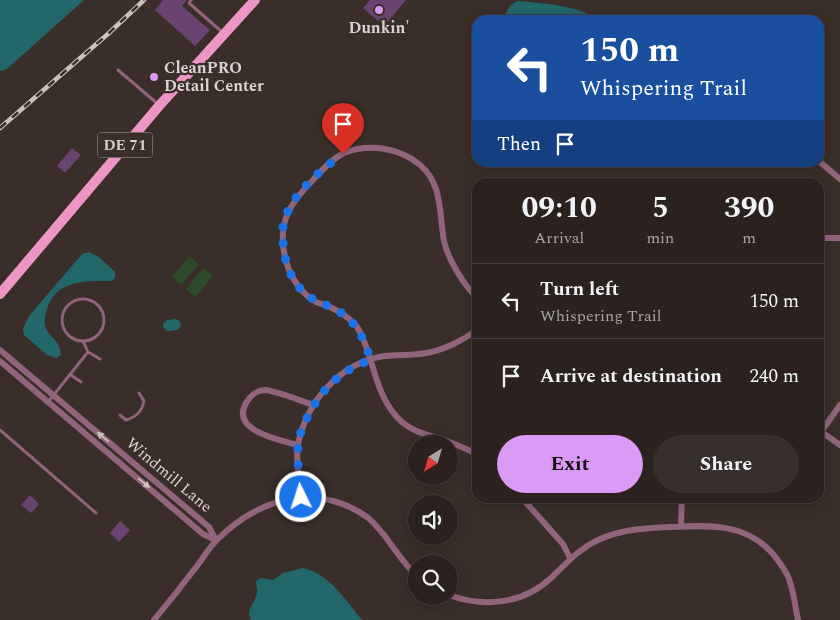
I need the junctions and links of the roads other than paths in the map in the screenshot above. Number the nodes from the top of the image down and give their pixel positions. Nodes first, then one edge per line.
1 (191, 0) edge
2 (255, 0) edge
3 (225, 34) junction
4 (118, 70) dead end
5 (159, 106) junction
6 (824, 165) edge
7 (840, 179) edge
8 (824, 238) edge
9 (840, 238) edge
10 (472, 293) edge
11 (0, 294) edge
12 (472, 334) edge
13 (83, 341) junction
14 (0, 350) edge
15 (88, 352) junction
16 (100, 359) dead end
17 (371, 360) junction
18 (0, 361) edge
19 (71, 375) junction
20 (81, 382) dead end
21 (139, 393) dead end
22 (54, 396) junction
23 (48, 402) junction
24 (840, 404) edge
25 (314, 405) junction
26 (120, 415) dead end
27 (824, 428) edge
28 (0, 430) edge
29 (824, 434) edge
30 (840, 445) edge
31 (298, 446) junction
32 (472, 452) edge
33 (301, 497) junction
34 (526, 503) edge
35 (682, 503) edge
36 (96, 513) dead end
37 (681, 526) junction
38 (216, 540) junction
39 (570, 558) junction
40 (408, 567) edge
41 (458, 598) edge
42 (154, 620) edge
43 (798, 620) edge

1 - 3 lane
2 - 3 main road, DE 71
3 - 5 main road, DE 71
4 - 5 lane
5 - 11 main road, DE 71
6 - 7 street
8 - 9 street
10 - 17 street
12 - 17 street
13 - 13 lane
13 - 15 lane
14 - 22 street, Windmill Lane
15 - 16 lane
15 - 19 lane
17 - 25 street
17 - 32 street
18 - 23 street, Windmill Lane
19 - 20 lane
19 - 22 lane
21 - 26 lane
22 - 23 lane
38 -> 22 street, Windmill Lane
23 -> 38 street, Windmill Lane
24 - 27 street
25 - 31 street
25 - 31 street
28 - 36 lane
29 - 30 street
31 - 33 street
33 - 38 street
33 - 40 street
34 - 39 street
35 - 37 street
37 - 39 street
37 - 43 street
38 - 42 street
39 - 41 street

